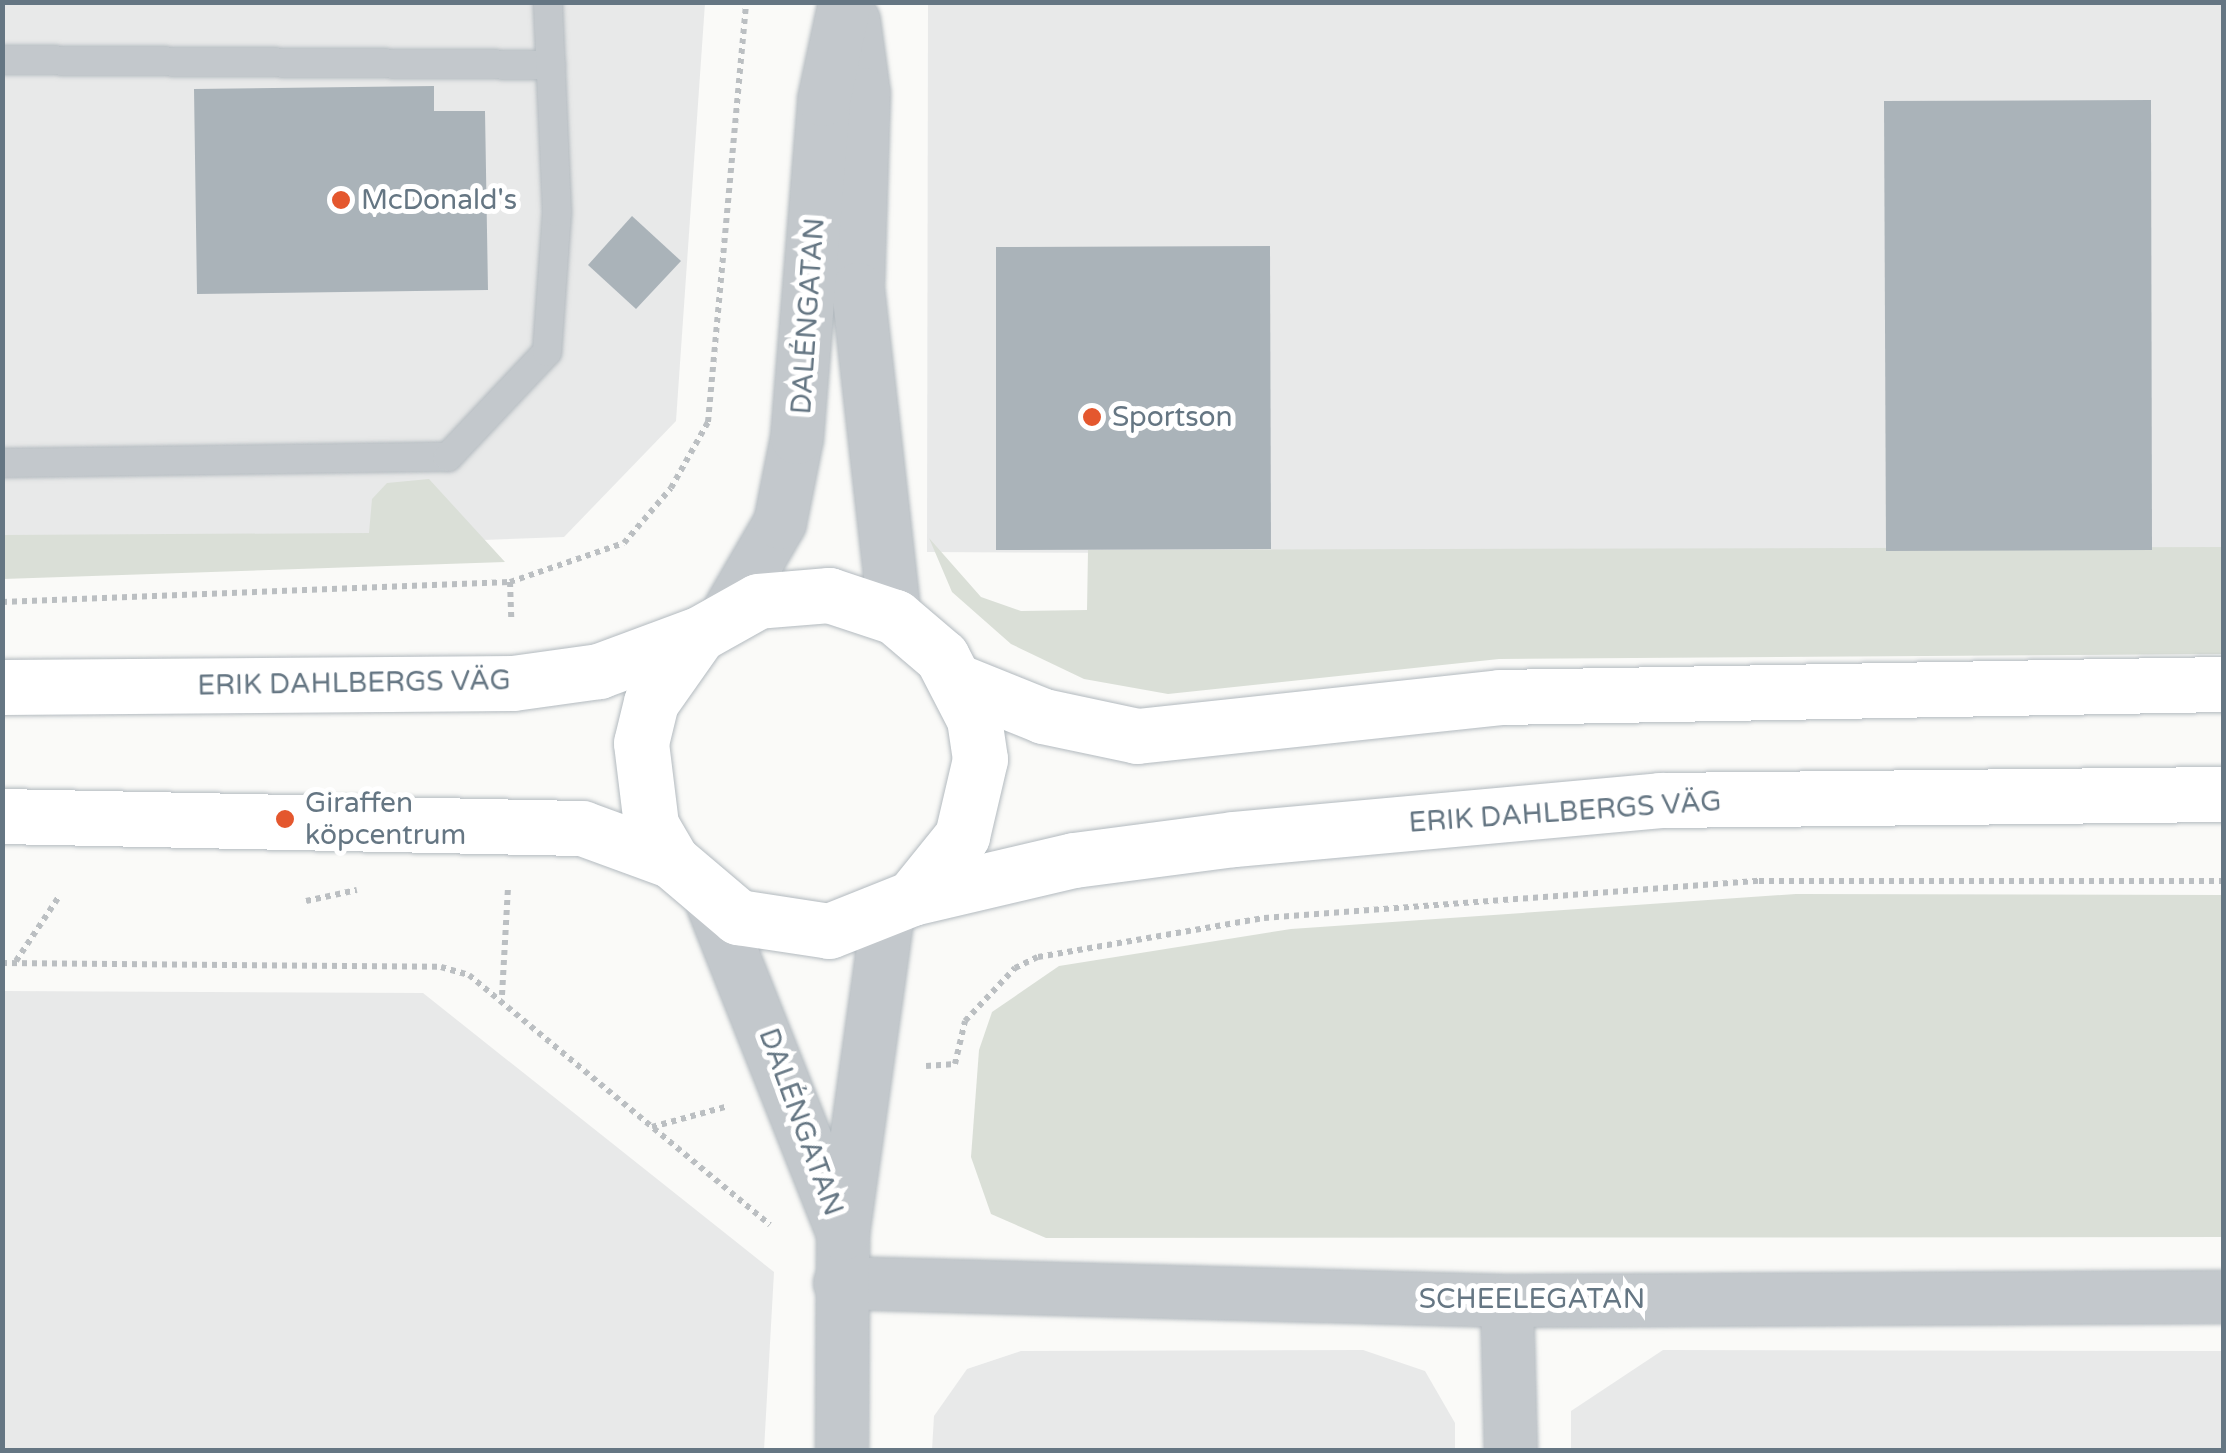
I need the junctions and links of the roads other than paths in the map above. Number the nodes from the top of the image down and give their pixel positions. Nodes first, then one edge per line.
1 (548, 2) edge
2 (848, 2) edge
3 (2, 60) edge
4 (551, 66) junction
5 (2, 463) edge
6 (895, 617) junction
7 (712, 625) junction
8 (959, 682) junction
9 (2224, 684) edge
10 (2, 687) edge
11 (2224, 794) edge
12 (2, 816) edge
13 (672, 861) junction
14 (710, 900) junction
15 (900, 905) junction
16 (842, 1258) junction
17 (2224, 1297) edge
18 (1508, 1301) junction
19 (842, 1450) edge
20 (1510, 1450) edge

1 - 4 lane
2 - 6 street, DALÉNGATAN
2 - 7 street, DALÉNGATAN
3 - 4 lane
4 - 5 lane
6 - 7 main road, ERIK DAHLBERGS VÄG
6 - 8 main road, ERIK DAHLBERGS VÄG
7 - 10 main road, ERIK DAHLBERGS VÄG
7 - 13 main road, ERIK DAHLBERGS VÄG
8 - 9 main road, ERIK DAHLBERGS VÄG
8 - 15 main road, ERIK DAHLBERGS VÄG
11 - 15 main road, ERIK DAHLBERGS VÄG
12 - 13 main road, ERIK DAHLBERGS VÄG
13 - 14 main road, ERIK DAHLBERGS VÄG
14 - 15 main road, ERIK DAHLBERGS VÄG
14 - 16 street, DALÉNGATAN
15 - 16 street, DALÉNGATAN
16 - 18 street, SCHEELEGATAN
16 - 19 street, DALÉNGATAN
17 - 18 street, SCHEELEGATAN
18 - 20 street

